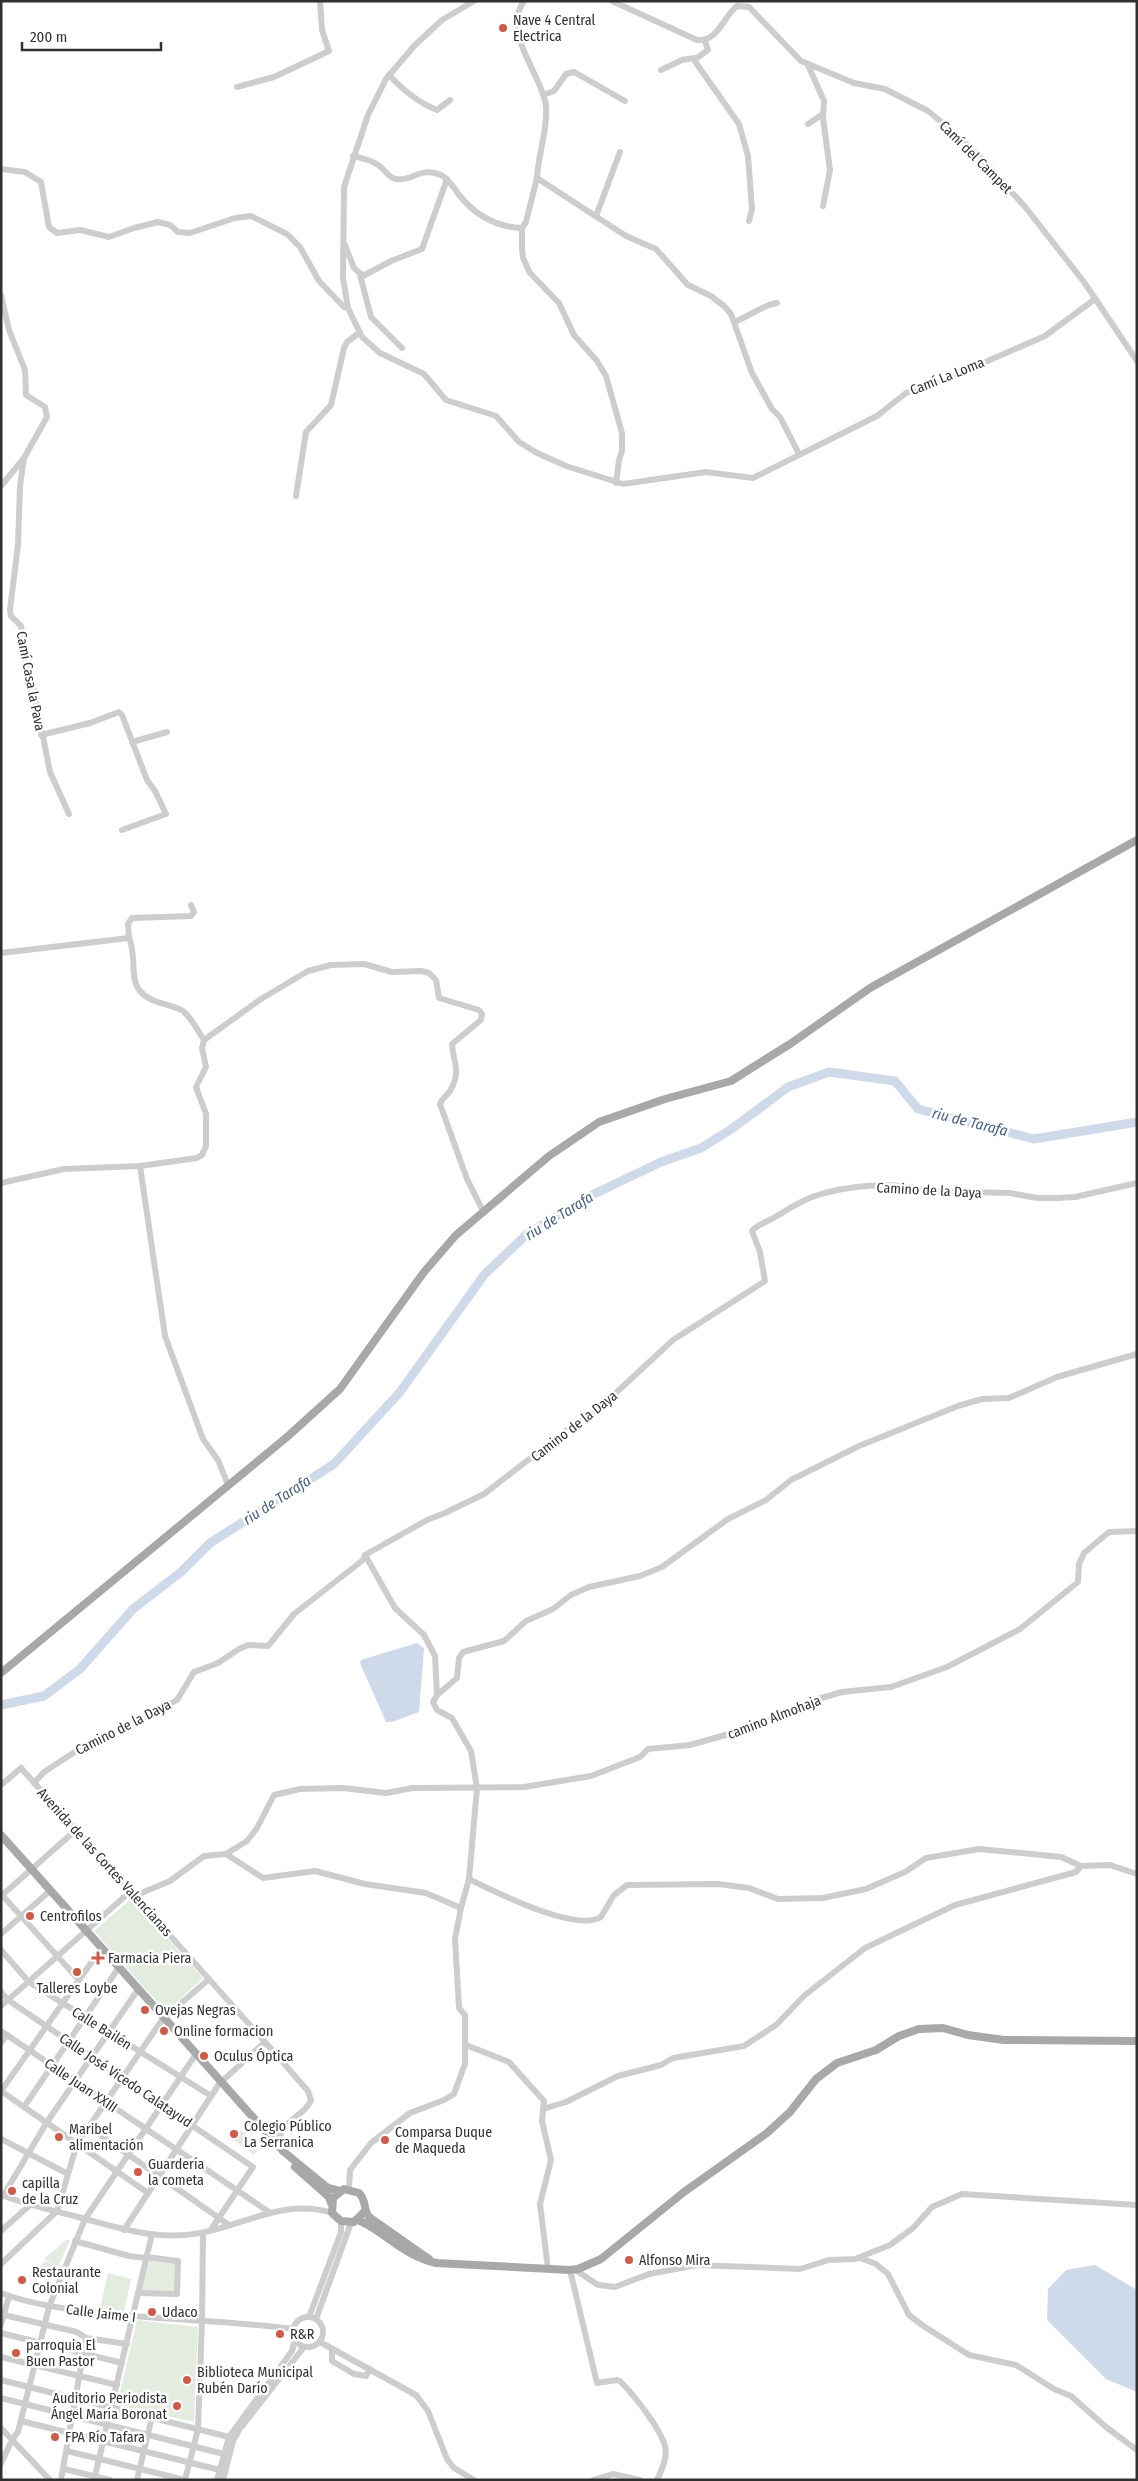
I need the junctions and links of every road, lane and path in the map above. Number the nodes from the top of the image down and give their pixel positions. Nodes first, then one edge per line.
1 (320, 1) edge
2 (474, 1) edge
3 (524, 1) edge
4 (612, 1) edge
5 (738, 3) edge
6 (705, 41) junction
7 (694, 58) junction
8 (808, 65) junction
9 (661, 70) dead end
10 (389, 74) junction
11 (237, 87) dead end
12 (543, 96) junction
13 (450, 100) dead end
14 (625, 100) dead end
15 (823, 114) junction
16 (808, 124) dead end
17 (620, 152) dead end
18 (353, 156) junction
19 (1, 169) edge
20 (537, 178) junction
21 (447, 179) junction
22 (823, 206) dead end
23 (596, 216) junction
24 (749, 221) dead end
25 (522, 228) junction
26 (345, 244) junction
27 (360, 275) junction
28 (1, 295) edge
29 (1095, 300) junction
30 (777, 303) dead end
31 (348, 308) junction
32 (734, 322) junction
33 (360, 332) junction
34 (402, 348) dead end
35 (1137, 362) edge
36 (799, 454) junction
37 (24, 458) junction
38 (616, 483) junction
39 (1, 486) edge
40 (296, 496) dead end
41 (167, 732) dead end
42 (41, 735) junction
43 (132, 742) junction
44 (69, 814) dead end
45 (122, 830) dead end
46 (1137, 840) edge
47 (192, 905) dead end
48 (130, 938) junction
49 (1, 953) edge
50 (204, 1040) junction
51 (140, 1166) junction
52 (1, 1183) edge
53 (1137, 1183) edge
54 (484, 1213) junction
55 (1137, 1354) edge
56 (228, 1484) junction
57 (1137, 1531) edge
58 (365, 1555) junction
59 (1, 1673) edge
60 (437, 1695) junction
61 (34, 1783) junction
62 (1, 1785) edge
63 (477, 1788) junction
64 (76, 1830) junction
65 (1, 1835) edge
66 (1, 1839) edge
67 (226, 1854) junction
68 (1081, 1866) junction
69 (30, 1870) junction
70 (1137, 1874) edge
71 (469, 1879) junction
72 (49, 1891) junction
73 (131, 1891) junction
74 (2, 1895) edge
75 (461, 1908) junction
76 (21, 1916) junction
77 (85, 1931) junction
78 (1, 1934) edge
79 (1, 1950) edge
80 (100, 1950) junction
81 (57, 1956) junction
82 (117, 1970) junction
83 (209, 1979) junction
84 (79, 1980) junction
85 (29, 1982) junction
86 (137, 1991) junction
87 (1, 1992) edge
88 (8, 2000) junction
89 (63, 2003) junction
90 (1, 2006) edge
91 (86, 2017) junction
92 (164, 2019) junction
93 (47, 2026) junction
94 (109, 2032) junction
95 (4, 2033) edge
96 (69, 2041) junction
97 (1137, 2041) edge
98 (265, 2042) junction
99 (1, 2043) edge
100 (466, 2045) junction
101 (30, 2050) junction
102 (141, 2052) junction
103 (195, 2055) junction
104 (92, 2057) junction
105 (52, 2066) junction
106 (181, 2077) junction
107 (123, 2078) junction
108 (75, 2081) junction
109 (220, 2083) junction
110 (1, 2091) edge
111 (211, 2096) junction
112 (106, 2102) junction
113 (162, 2105) junction
114 (24, 2107) junction
115 (543, 2109) junction
116 (46, 2122) junction
117 (192, 2125) junction
118 (89, 2127) junction
119 (145, 2129) junction
120 (1, 2139) edge
121 (77, 2144) junction
122 (277, 2144) junction
123 (176, 2150) junction
124 (28, 2153) junction
125 (128, 2155) junction
126 (117, 2171) junction
127 (68, 2174) junction
128 (159, 2176) junction
129 (349, 2189) junction
130 (340, 2191) junction
131 (148, 2192) junction
132 (236, 2192) junction
133 (3, 2197) edge
134 (1137, 2205) edge
135 (30, 2206) junction
136 (259, 2207) junction
137 (330, 2208) junction
138 (57, 2212) junction
139 (269, 2212) junction
140 (364, 2212) junction
141 (256, 2216) junction
142 (85, 2218) junction
143 (219, 2218) junction
144 (341, 2222) junction
145 (354, 2222) junction
146 (229, 2225) junction
147 (124, 2230) junction
148 (1, 2231) edge
149 (206, 2232) junction
150 (152, 2234) junction
151 (75, 2241) junction
152 (146, 2257) junction
153 (860, 2258) junction
154 (436, 2263) junction
155 (1, 2264) edge
156 (548, 2269) junction
157 (572, 2270) junction
158 (1, 2292) edge
159 (138, 2293) junction
160 (9, 2296) junction
161 (49, 2307) junction
162 (4, 2315) junction
163 (133, 2317) junction
164 (313, 2318) junction
165 (202, 2321) junction
166 (45, 2324) junction
167 (1, 2325) edge
168 (293, 2330) junction
169 (1, 2333) edge
170 (86, 2338) junction
171 (295, 2340) junction
172 (320, 2342) junction
173 (40, 2343) junction
174 (126, 2344) junction
175 (304, 2347) junction
176 (332, 2349) junction
177 (84, 2354) junction
178 (1, 2357) edge
179 (122, 2363) junction
180 (35, 2365) junction
181 (370, 2369) junction
182 (80, 2376) junction
183 (1, 2380) edge
184 (117, 2384) junction
185 (29, 2387) junction
186 (1, 2398) edge
187 (76, 2398) junction
188 (25, 2404) junction
189 (111, 2407) junction
190 (73, 2416) junction
191 (152, 2418) junction
192 (21, 2421) junction
193 (107, 2425) junction
194 (1, 2428) edge
195 (198, 2429) junction
196 (70, 2433) junction
197 (148, 2435) junction
198 (229, 2437) junction
199 (12, 2439) junction
200 (103, 2441) junction
201 (193, 2446) junction
202 (1137, 2450) edge
203 (67, 2451) junction
204 (144, 2451) junction
205 (224, 2454) junction
206 (99, 2459) junction
207 (189, 2462) junction
208 (1, 2463) edge
209 (64, 2469) junction
210 (140, 2469) junction
211 (220, 2470) junction
212 (95, 2478) edge
213 (50, 2480) edge
214 (61, 2480) edge
215 (110, 2480) edge
216 (137, 2480) edge
217 (185, 2480) edge
218 (217, 2480) edge
219 (223, 2480) edge
220 (474, 2480) edge
221 (594, 2480) edge
222 (640, 2480) edge
223 (657, 2480) edge

1 - 11 street
2 - 10 street, Camí La Loma
3 - 12 street
4 - 6 street
5 - 6 street, Camí del Campet
5 - 8 street, Camí del Campet
6 - 7 street
7 - 9 street
7 - 24 street
8 - 15 street
8 - 29 street, Camí del Campet
10 - 13 street
10 - 18 street, Camí La Loma
12 - 14 street
12 - 20 street
15 - 16 street
15 - 22 street
17 - 23 street
18 - 21 street
18 - 26 street, Camí La Loma
19 - 31 street, Camí La Loma
20 - 23 street
20 - 25 street
21 - 25 street
21 - 27 street
23 - 32 street
25 - 38 street
26 - 27 street, Camí La Loma
26 - 31 street, Camí La Loma
27 - 34 street, Camí La Loma
28 - 37 street
29 - 35 street, Camí del Campet
29 - 36 street, Camí La Loma
30 - 32 street
31 - 33 street, Camí La Loma
32 - 36 street
33 - 38 street, Camí La Loma
33 - 40 street
36 - 38 street, Camí La Loma
37 - 39 street
37 - 42 street, Camí Casa la Pava
41 - 43 street
42 - 43 street
42 - 44 street, Camí Casa la Pava
43 - 45 street
46 - 54 main road
47 - 48 street
48 - 49 street
48 - 50 street
50 - 51 street
50 - 54 street
51 - 52 street
51 - 56 street
53 - 58 street, Camino de la Daya
54 - 56 main road
55 - 60 street
56 - 59 main road
57 - 63 street, camino Almohaja
58 - 60 street
58 - 61 street, Camino de la Daya
60 - 63 street
61 - 62 street, Avenida de las Cortes Valencianas
61 - 64 street, Avenida de las Cortes Valencianas
63 - 67 street, camino Almohaja
63 - 71 street
64 - 69 street
64 - 73 street, Avenida de las Cortes Valencianas
65 - 69 main road
66 - 69 main road
67 - 73 street, camino Almohaja
67 - 75 street
68 - 70 street
68 - 71 street
68 - 115 street
69 - 72 main road
69 - 74 street
71 - 75 street
72 - 76 street
72 - 77 main road
73 - 77 street
73 - 83 street, Avenida de las Cortes Valencianas
74 - 76 street
75 - 100 street
76 - 78 street
76 - 81 street
77 - 80 main road
77 - 81 street
77 - 92 main road
79 - 85 street, Calle Bailén
80 - 82 main road
80 - 84 street
81 - 84 street
81 - 85 street
82 - 86 main road
82 - 91 street
83 - 92 street
83 - 98 street, Avenida de las Cortes Valencianas
84 - 89 street
85 - 88 street
85 - 89 street, Calle Bailén
86 - 92 main road
86 - 94 street
87 - 88 street, Calle José Vicedo Calatayud
88 - 90 street
88 - 93 street, Calle José Vicedo Calatayud
89 - 91 street, Calle Bailén
89 - 93 street
91 - 94 street, Calle Bailén
91 - 96 street
92 - 102 street
92 - 103 main road
93 - 96 street, Calle José Vicedo Calatayud
93 - 101 street
94 - 102 street, Calle Bailén
94 - 104 street
95 - 99 street
95 - 101 street, Calle Juan XXIII
96 - 104 street, Calle José Vicedo Calatayud
96 - 105 street
97 - 157 main road
98 - 109 street
98 - 122 street, Avenida de las Cortes Valencianas
100 - 115 street
100 - 129 street
101 - 105 street, Calle Juan XXIII
101 - 110 street
102 - 106 street, Calle Bailén
102 - 107 street
103 - 106 street
103 - 109 main road
104 - 107 street, Calle José Vicedo Calatayud
104 - 108 street
105 - 108 street, Calle Juan XXIII
105 - 114 street
106 - 111 street, Calle Bailén
106 - 113 street
107 - 112 street
107 - 113 street, Calle José Vicedo Calatayud
108 - 112 street, Calle Juan XXIII
108 - 116 street
109 - 111 street
109 - 122 main road
109 - 137 main road
110 - 114 street
111 - 117 street
112 - 118 street
112 - 119 street, Calle Juan XXIII
113 - 117 street, Calle José Vicedo Calatayud
113 - 119 street
114 - 116 street
115 - 156 street
116 - 121 street
116 - 124 street
117 - 123 street
117 - 132 street, Calle José Vicedo Calatayud
118 - 121 street
118 - 125 street
119 - 123 street, Calle Juan XXIII
119 - 125 street
120 - 124 street
121 - 126 street
121 - 127 street
122 - 130 main road
123 - 128 street
123 - 132 street, Calle Juan XXIII
124 - 127 street
124 - 133 street
125 - 126 street
125 - 128 street
126 - 131 street
126 - 142 street
127 - 138 street
128 - 131 street
128 - 143 street
129 - 130 main road
129 - 140 main road
130 - 137 main road
131 - 147 street
132 - 136 street, Calle Juan XXIII
132 - 143 street
133 - 135 street
134 - 153 street
135 - 138 street
135 - 148 street
136 - 139 street, Calle Juan XXIII
136 - 141 street
137 - 139 street
137 - 144 main road
138 - 142 street
138 - 155 street
139 - 141 street
140 - 145 main road
140 - 154 main road
141 - 146 street
142 - 147 street
142 - 151 street
143 - 146 street
143 - 149 street
144 - 145 main road
144 - 164 street
145 - 154 main road
145 - 164 street
146 - 149 street
147 - 150 street
149 - 150 street
149 - 165 street
150 - 152 street
151 - 152 street
151 - 161 street
152 - 159 street
152 - 159 street
153 - 157 street
153 - 202 street
154 - 156 main road
156 - 157 main road
157 - 223 street
158 - 160 street, Calle Jaime I
159 - 163 street
160 - 161 street, Calle Jaime I
160 - 162 street
161 - 163 street, Calle Jaime I
161 - 166 street
162 - 166 street
162 - 167 street
163 - 165 street, Calle Jaime I
163 - 174 street
164 - 168 street
164 - 172 street
165 - 168 street, Calle Jaime I
165 - 195 street
166 - 170 street
166 - 173 street
168 - 171 street
169 - 173 street
170 - 174 street
170 - 177 street
171 - 175 street
171 - 198 street
172 - 175 street
172 - 176 street
173 - 177 street
173 - 180 street
174 - 179 street
175 - 219 street
176 - 181 street
176 - 181 street
177 - 179 street
177 - 182 street
178 - 180 street
179 - 184 street
180 - 182 street
180 - 185 street
181 - 220 street
182 - 184 street
182 - 187 street
183 - 185 street
184 - 189 street
185 - 187 street
185 - 188 street
186 - 188 street
187 - 189 street
187 - 190 street
188 - 190 street
188 - 192 street
189 - 191 street
189 - 193 street
190 - 193 street
190 - 196 street
191 - 195 street
191 - 197 street
192 - 196 street
192 - 199 street
193 - 197 street
193 - 200 street
194 - 199 street
195 - 198 street
195 - 201 street
196 - 200 street
196 - 203 street
197 - 201 street
197 - 204 street
198 - 205 street
199 - 208 street
199 - 213 street
200 - 204 street
200 - 206 street
201 - 205 street
201 - 207 street
203 - 206 street
203 - 209 street
204 - 207 street
204 - 210 street
205 - 211 street
206 - 210 street
206 - 212 street
207 - 211 street
207 - 217 street
209 - 212 street
209 - 214 street
210 - 216 street
210 - 217 street
211 - 218 street
212 - 215 street
221 - 222 street

